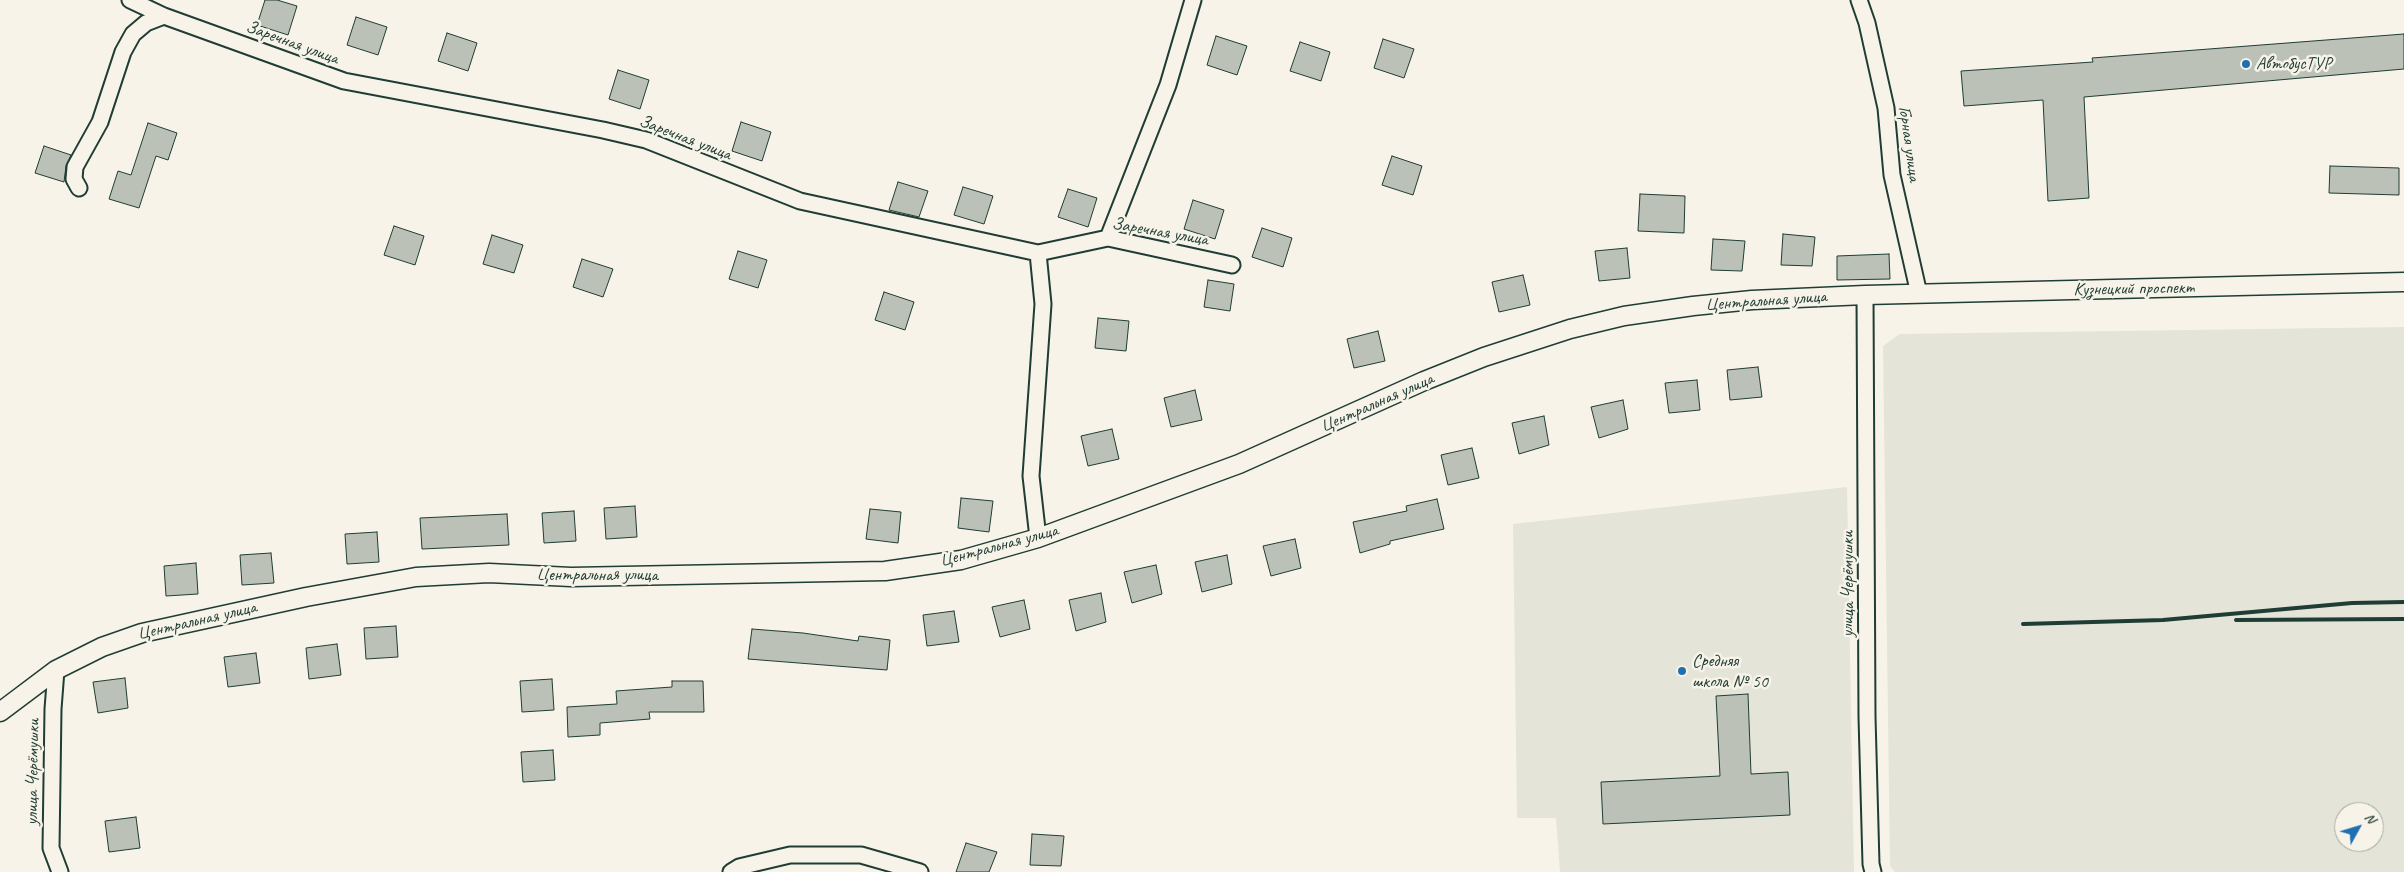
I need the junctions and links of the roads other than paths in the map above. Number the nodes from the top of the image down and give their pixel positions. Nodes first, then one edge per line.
1 (130, 0) edge
2 (1193, 0) edge
3 (1859, 0) edge
4 (164, 16) junction
5 (79, 188) dead end
6 (1108, 238) junction
7 (1038, 253) junction
8 (1232, 265) dead end
9 (2404, 282) edge
10 (1919, 294) junction
11 (1865, 295) junction
12 (1038, 538) junction
13 (56, 670) junction
14 (0, 712) edge
15 (60, 872) edge
16 (731, 872) edge
17 (920, 872) edge
18 (1873, 872) edge

1 - 4 street, Заречная улица
2 - 6 street
3 - 10 street, Горная улица
4 - 5 street
4 - 7 street, Заречная улица
6 - 7 street, Заречная улица
6 - 8 street, Заречная улица
7 - 12 street
9 - 10 street, Кузнецкий проспект
10 - 11 street, Кузнецкий проспект
11 - 12 street, Центральная улица
11 - 18 street, улица Черёмушки
12 - 13 street, Центральная улица
13 - 14 street, Центральная улица
13 - 15 street, улица Черёмушки
16 - 17 street

